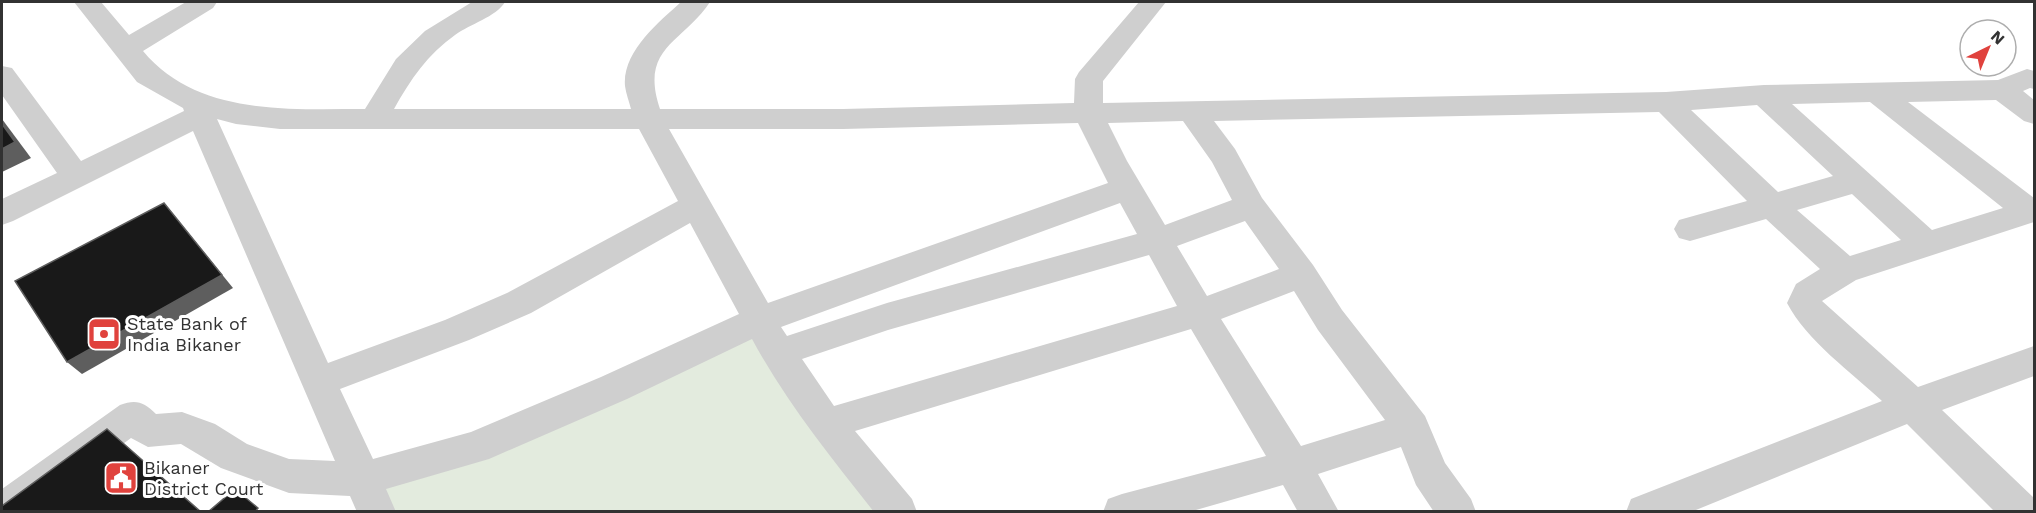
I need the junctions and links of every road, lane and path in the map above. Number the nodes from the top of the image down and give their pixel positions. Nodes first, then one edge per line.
1 (87, 2) edge
2 (204, 2) edge
3 (492, 2) edge
4 (697, 2) edge
5 (1153, 2) edge
6 (125, 50) junction
7 (2, 75) edge
8 (2024, 80) edge
9 (1877, 93) junction
10 (1764, 95) junction
11 (1666, 102) junction
12 (198, 109) junction
13 (1191, 111) junction
14 (1088, 112) junction
15 (2034, 114) edge
16 (374, 119) junction
17 (649, 120) junction
18 (76, 176) junction
19 (1857, 181) junction
20 (1128, 188) junction
21 (696, 205) junction
22 (1251, 206) junction
23 (1771, 206) junction
24 (2032, 211) edge
25 (2, 213) edge
26 (1690, 229) dead end
27 (1159, 240) junction
28 (1925, 243) junction
29 (1844, 271) junction
30 (1301, 274) junction
31 (1199, 314) junction
32 (760, 320) junction
33 (778, 353) junction
34 (2034, 361) edge
35 (320, 381) junction
36 (1912, 405) junction
37 (826, 424) junction
38 (1412, 427) junction
39 (1292, 466) junction
40 (370, 495) edge
41 (2, 511) edge
42 (898, 512) edge
43 (1122, 512) edge
44 (1320, 512) edge
45 (1457, 512) edge
46 (1646, 512) edge
47 (2022, 512) edge

1 - 6 street
2 - 6 street
3 - 16 street
4 - 17 street
5 - 14 street
6 - 12 street
7 - 18 street
8 - 9 street
8 - 15 street
9 - 10 street
9 - 24 street
10 - 11 street
10 - 19 street
11 - 13 street
11 - 23 street
12 - 16 street
12 - 18 street
12 - 35 street
13 - 14 street
13 - 22 street
14 - 17 street
14 - 20 street
16 - 17 street
17 - 21 street
18 - 25 street
19 - 23 street
19 - 28 street
20 - 27 street
20 - 32 street
21 - 32 street
21 - 35 street
22 - 27 street
22 - 30 street
23 - 26 street
23 - 29 street
24 - 28 street
27 - 31 street
27 - 33 street
28 - 29 street
29 - 36 street
30 - 31 street
30 - 38 street
31 - 37 street
31 - 39 street
32 - 33 street
32 - 40 street
33 - 37 street
34 - 36 street
35 - 40 street
36 - 46 street
36 - 47 street
37 - 42 street
38 - 39 street
38 - 45 street
39 - 43 street
39 - 44 street
40 - 41 street

